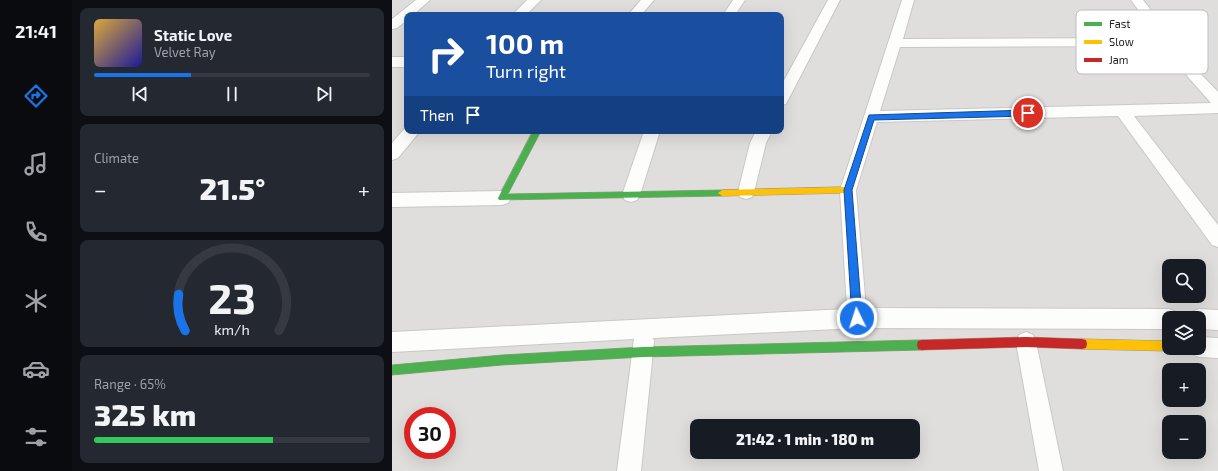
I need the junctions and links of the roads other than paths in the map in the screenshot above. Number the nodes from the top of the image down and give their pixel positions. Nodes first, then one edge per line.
1 (424, 0) edge
2 (438, 0) edge
3 (535, 0) edge
4 (648, 0) edge
5 (739, 0) edge
6 (834, 0) edge
7 (908, 0) edge
8 (1137, 0) edge
9 (1144, 10) edge
10 (409, 12) edge
11 (424, 12) edge
12 (521, 12) edge
13 (637, 12) edge
14 (731, 12) edge
15 (404, 16) edge
16 (392, 25) edge
17 (404, 27) edge
18 (392, 37) edge
19 (1076, 42) edge
20 (895, 43) junction
21 (392, 62) edge
22 (404, 62) edge
23 (1193, 74) edge
24 (784, 94) edge
25 (1218, 101) edge
26 (1218, 108) edge
27 (1122, 111) junction
28 (871, 117) junction
29 (409, 134) edge
30 (535, 134) edge
31 (651, 134) edge
32 (762, 134) edge
33 (392, 154) edge
34 (848, 190) junction
35 (746, 192) junction
36 (631, 195) junction
37 (502, 198) junction
38 (392, 200) edge
39 (1218, 239) edge
40 (857, 318) junction
41 (1162, 319) edge
42 (1206, 319) edge
43 (1218, 320) edge
44 (644, 329) junction
45 (392, 342) edge
46 (1026, 342) junction
47 (1162, 346) edge
48 (1206, 347) edge
49 (1218, 348) edge
50 (643, 352) junction
51 (392, 370) edge
52 (629, 471) edge
53 (1051, 471) edge

1 - 10 street
2 - 11 street
3 - 12 street
4 - 13 street
5 - 14 street
6 - 24 street
7 - 20 street
8 - 9 street
15 - 16 street
17 - 18 street
19 - 20 street
20 - 28 street
21 - 22 street
23 - 25 street
26 - 27 street
27 - 28 street
27 - 39 street
28 - 34 street
29 - 33 street
30 - 37 street
31 - 36 street
32 - 35 street
34 - 35 street
34 - 40 street
35 - 36 street
36 - 37 street
37 - 38 street
40 - 41 street
40 - 44 street
42 - 43 street
44 - 45 street
44 - 50 street
46 - 47 street
46 - 50 street
46 - 53 street
48 - 49 street
50 - 51 street
50 - 52 street

